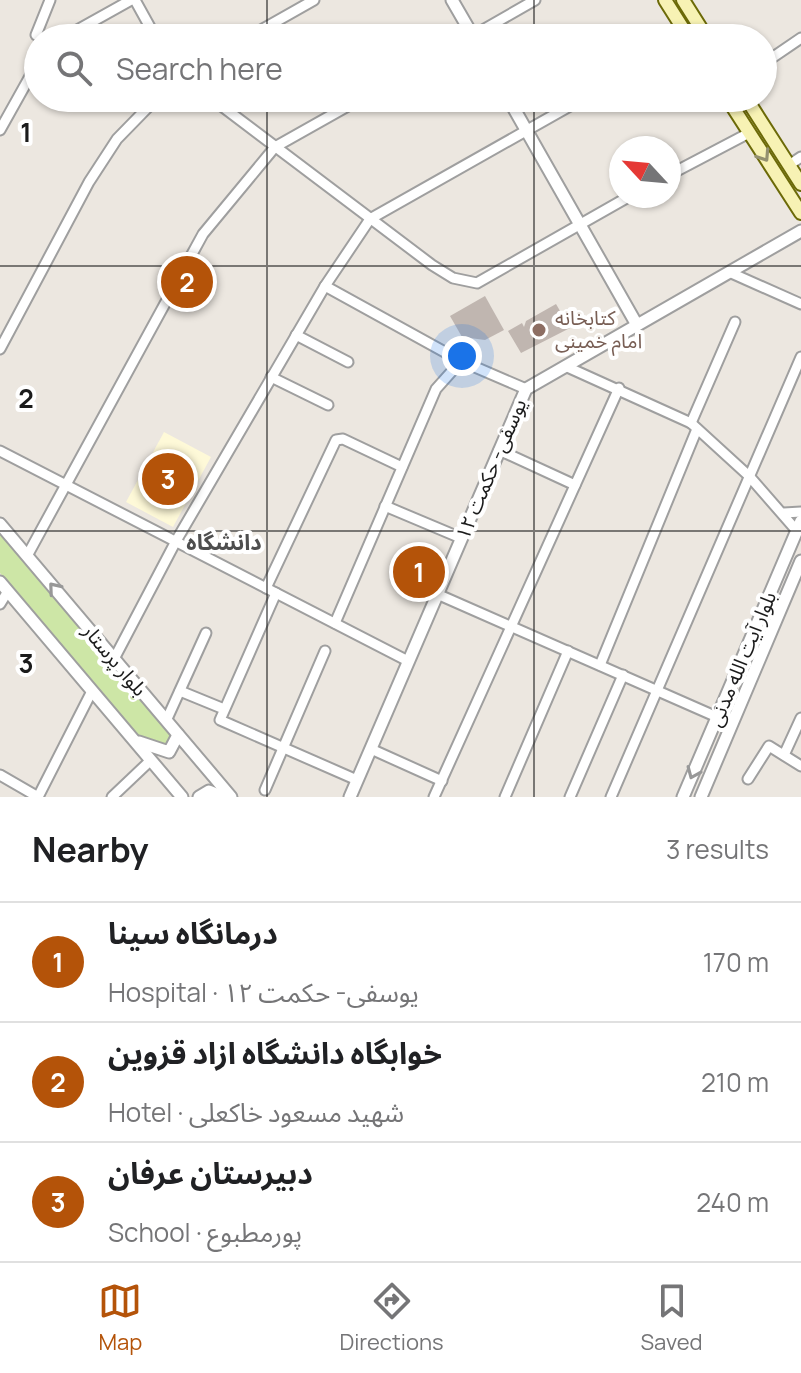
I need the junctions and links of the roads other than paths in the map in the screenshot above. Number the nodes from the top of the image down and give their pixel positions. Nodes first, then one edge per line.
1 (50, 0) edge
2 (133, 0) edge
3 (314, 0) edge
4 (452, 0) edge
5 (535, 0) edge
6 (665, 0) edge
7 (683, 0) edge
8 (40, 24) edge
9 (89, 24) edge
10 (148, 24) edge
11 (272, 24) edge
12 (465, 24) edge
13 (494, 24) edge
14 (680, 24) edge
15 (698, 24) edge
16 (801, 38) edge
17 (777, 54) edge
18 (24, 87) edge
19 (143, 112) edge
20 (229, 112) edge
21 (337, 112) edge
22 (516, 112) edge
23 (559, 112) edge
24 (736, 112) edge
25 (755, 112) edge
26 (0, 130) edge
27 (526, 130) junction
28 (749, 133) junction
29 (275, 147) junction
30 (801, 157) edge
31 (789, 165) junction
32 (681, 169) edge
33 (801, 184) edge
34 (609, 207) edge
35 (801, 213) edge
36 (370, 219) junction
37 (579, 223) junction
38 (801, 231) edge
39 (729, 272) junction
40 (325, 286) junction
41 (801, 304) edge
42 (735, 322) dead end
43 (637, 325) junction
44 (296, 335) junction
45 (0, 349) edge
46 (801, 357) edge
47 (461, 361) junction
48 (348, 362) dead end
49 (565, 366) junction
50 (271, 377) junction
51 (619, 388) junction
52 (526, 389) junction
53 (328, 405) dead end
54 (694, 426) junction
55 (499, 450) junction
56 (0, 451) edge
57 (402, 467) junction
58 (749, 476) junction
59 (64, 484) junction
60 (575, 485) junction
61 (385, 506) junction
62 (801, 512) edge
63 (784, 513) junction
64 (0, 524) edge
65 (799, 526) edge
66 (461, 538) junction
67 (176, 541) junction
68 (27, 556) junction
69 (801, 561) edge
70 (4, 587) edge
71 (266, 588) junction
72 (276, 593) junction
73 (437, 594) junction
74 (0, 604) edge
75 (335, 623) junction
76 (511, 627) junction
77 (755, 627) junction
78 (206, 633) dead end
79 (770, 634) junction
80 (325, 651) dead end
81 (568, 651) junction
82 (114, 659) junction
83 (408, 661) junction
84 (600, 665) junction
85 (623, 675) junction
86 (657, 690) junction
87 (92, 691) junction
88 (180, 691) junction
89 (224, 709) junction
90 (717, 717) junction
91 (801, 718) edge
92 (166, 721) junction
93 (178, 735) junction
94 (134, 740) junction
95 (283, 749) junction
96 (371, 749) junction
97 (784, 755) junction
98 (151, 760) junction
99 (801, 766) edge
100 (0, 775) edge
101 (748, 779) dead end
102 (357, 780) junction
103 (442, 781) junction
104 (265, 790) dead end
105 (38, 797) edge
106 (112, 797) edge
107 (182, 797) edge
108 (199, 797) edge
109 (224, 797) edge
110 (231, 797) edge
111 (350, 797) edge
112 (434, 797) edge
113 (505, 797) edge
114 (570, 797) edge
115 (611, 797) edge
116 (683, 797) edge
117 (701, 797) edge

1 - 8 street
2 - 9 street
2 - 10 street
3 - 11 street
4 - 12 street
5 - 13 street
6 - 14 main road
7 - 15 main road
16 - 17 street
18 - 26 street
19 - 45 street
20 - 29 street
21 - 29 street
22 - 27 street
23 - 27 street
24 - 28 main road
25 - 31 main road
27 - 36 street
27 - 37 street
28 - 32 street
28 -> 35 main road
29 - 36 street
29 - 59 street
30 - 31 street
31 - 33 main road
34 - 37 street
36 - 37 street
36 - 40 street
37 - 43 street
38 - 39 street, یوسفی- حکمت ۱۲
39 - 41 street
39 - 43 street, یوسفی- حکمت ۱۲
40 - 44 street
40 - 47 street
42 - 54 street
43 - 49 street, یوسفی- حکمت ۱۲
44 - 48 street
44 - 50 street
46 - 58 street
47 - 52 street
47 - 57 street
49 - 51 street
49 - 52 street, یوسفی- حکمت ۱۲
50 - 53 street
50 - 67 street
51 - 54 street
51 - 60 street
52 - 55 street, یوسفی- حکمت ۱۲
54 - 58 street
54 - 84 street
55 - 60 street
55 - 66 street, یوسفی- حکمت ۱۲
56 - 59 street
57 - 61 street
57 - 71 street
58 - 63 street
58 - 86 street
59 - 67 street
59 - 68 street
60 - 76 street
61 - 66 street
61 - 75 street
62 - 63 street
63 - 65 street
64 - 68 street, بلوار پرستار
65 - 77 street, بلوار آیت الله مدنی
66 - 73 street, یوسفی- حکمت ۱۲
67 - 71 street
67 - 82 street
82 -> 68 street, بلوار پرستار
69 - 79 street, بلوار آیت الله مدنی
70 - 74 street
70 - 87 street, بلوار پرستار
71 - 72 street
72 - 75 street
72 - 89 street
73 - 76 street
73 - 83 street, یوسفی- حکمت ۱۲
75 - 83 street
76 - 81 street
76 - 103 street
77 - 79 street
77 - 90 street, بلوار آیت الله مدنی
78 - 88 street
79 - 117 street, بلوار آیت الله مدنی
80 - 95 street
81 - 84 street
81 - 113 street
82 - 92 street, بلوار پرستار
83 - 96 street, یوسفی- حکمت ۱۲
84 - 85 street
85 - 86 street
85 - 114 street
86 - 90 street
86 - 115 street
87 - 94 street, بلوار پرستار
87 - 105 street
88 - 89 street
88 - 92 street
89 - 95 street
90 -> 116 street, بلوار آیت الله مدنی
91 - 97 street
92 - 93 street, بلوار پرستار
93 - 94 street
93 - 110 street, بلوار پرستار
94 - 98 street, بلوار پرستار
95 - 102 street
95 - 104 street
96 - 102 street, یوسفی- حکمت ۱۲
96 - 103 street
97 - 99 street
97 - 101 street
98 - 106 street
98 - 107 street, بلوار پرستار
100 - 105 street
102 - 111 street, یوسفی- حکمت ۱۲
103 - 112 street
108 - 109 street

